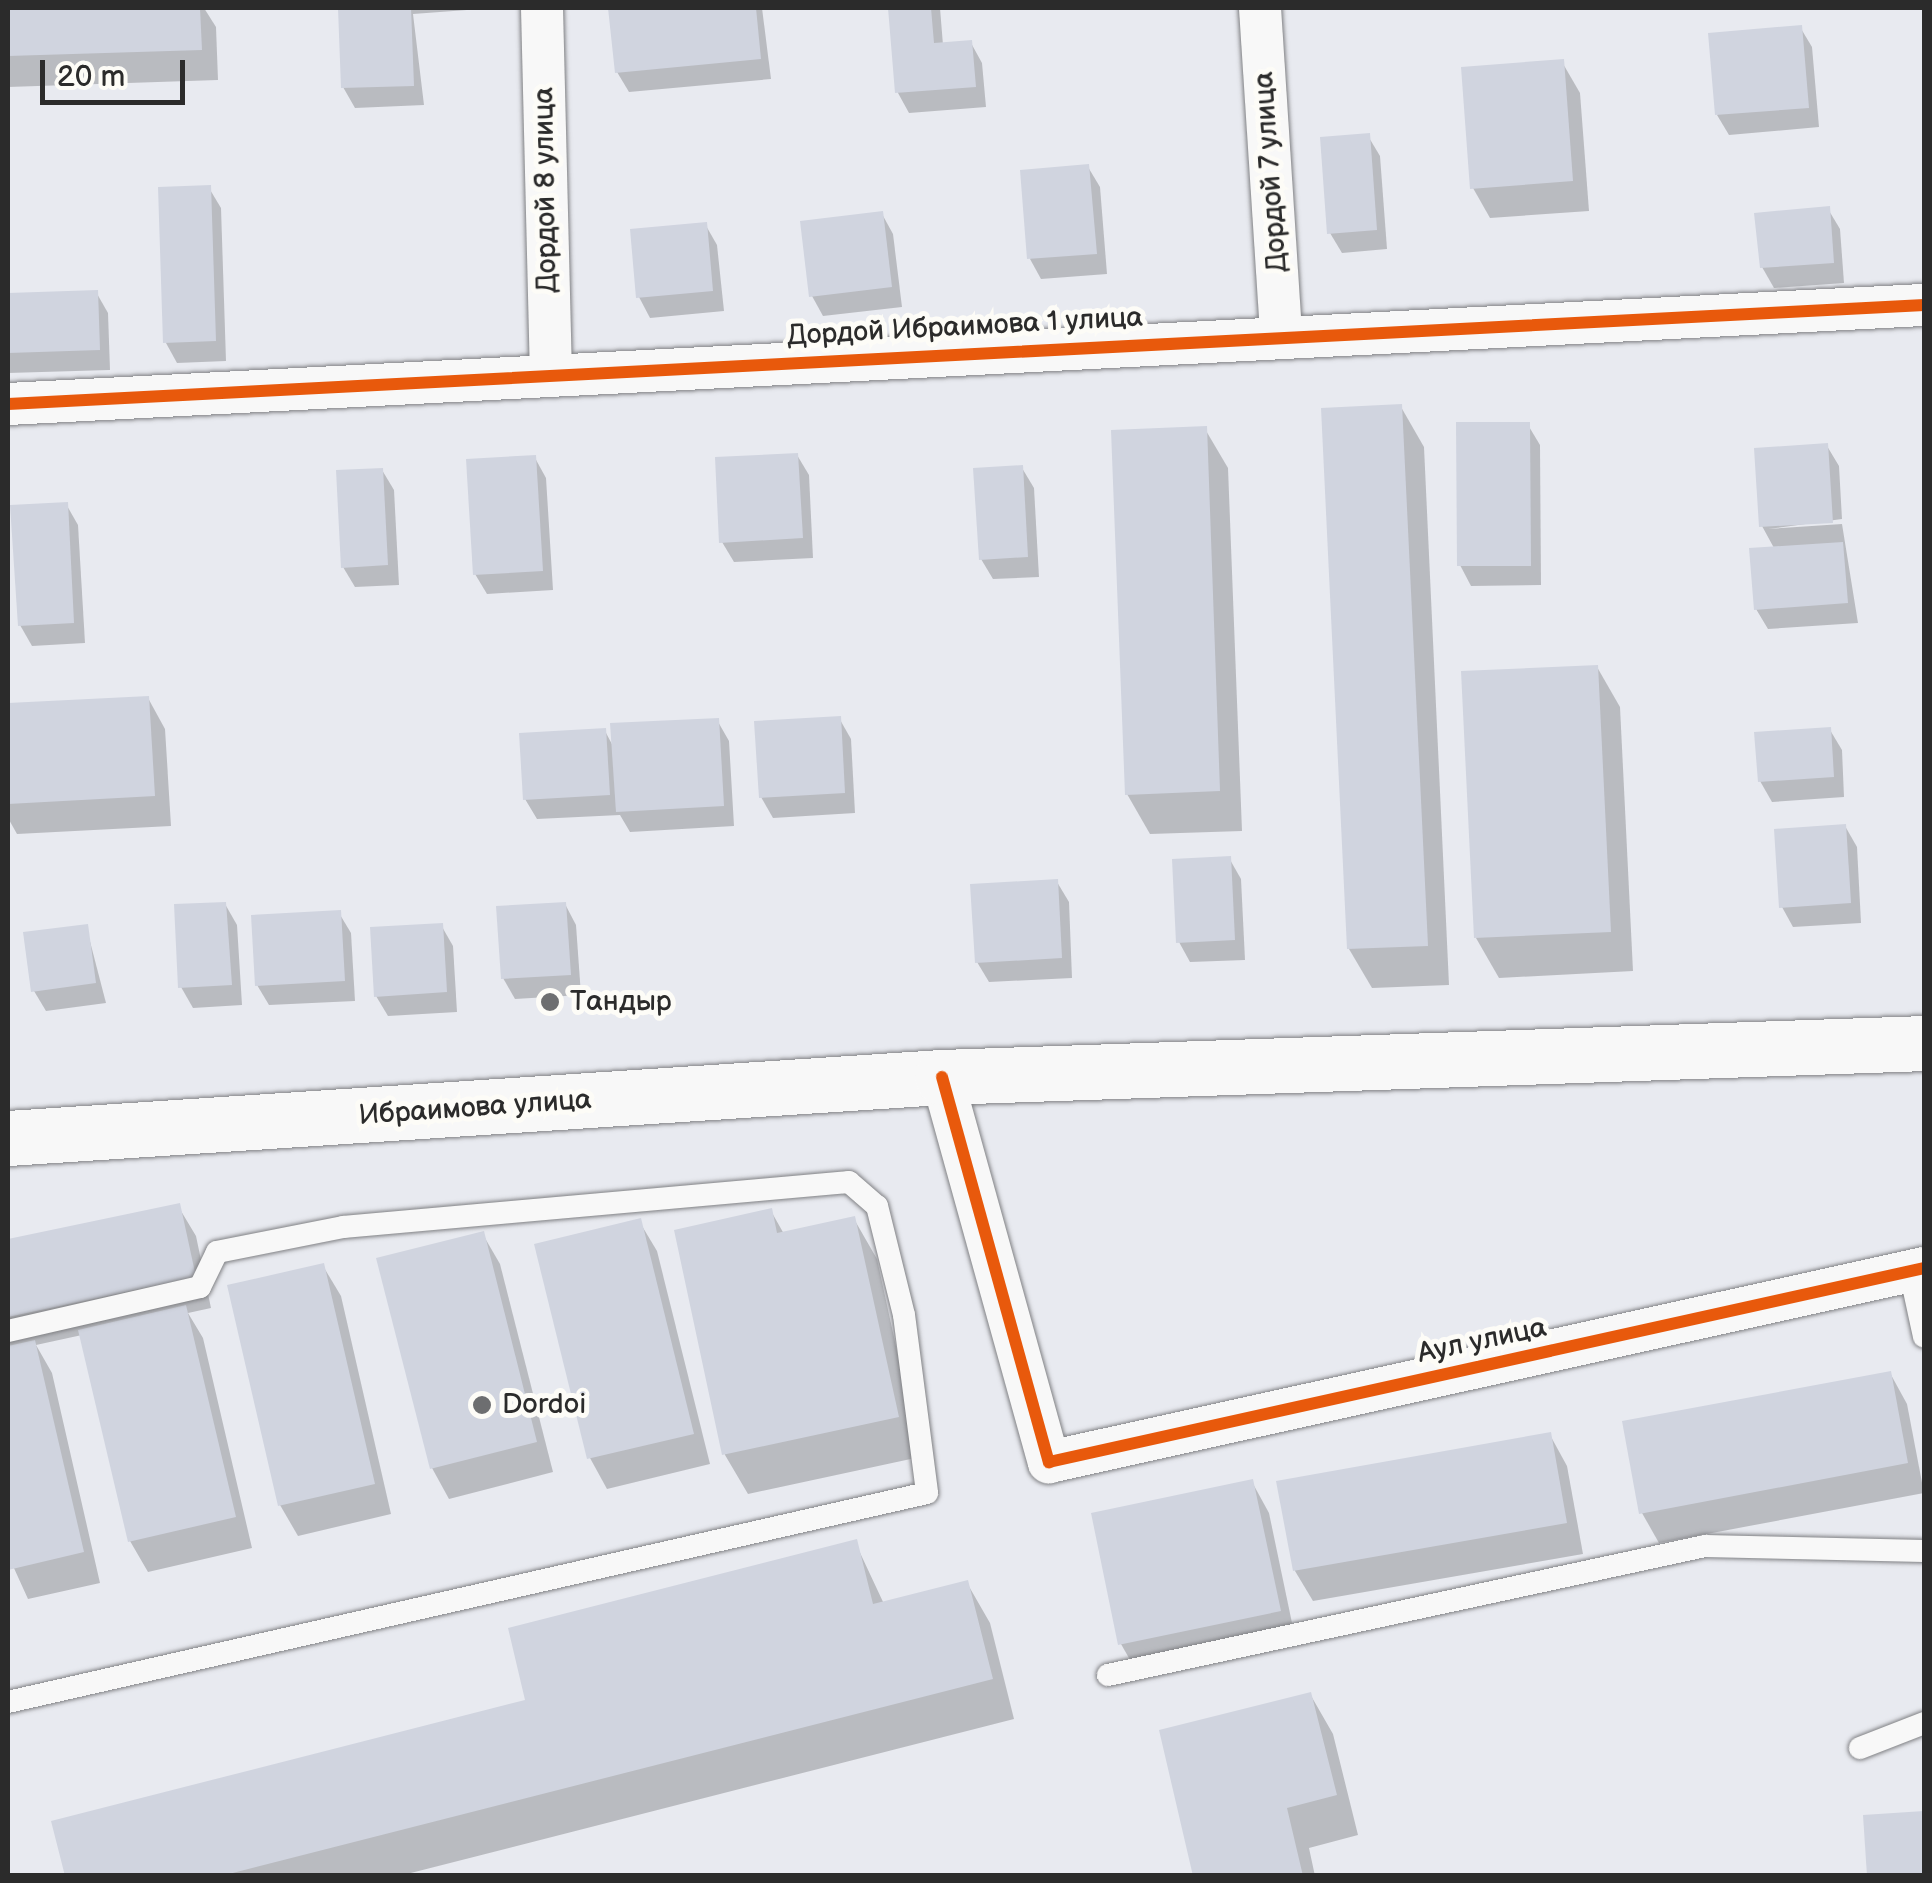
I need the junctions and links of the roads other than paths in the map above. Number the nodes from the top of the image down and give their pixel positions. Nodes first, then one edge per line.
1 (542, 8) edge
2 (1260, 8) edge
3 (1924, 305) edge
4 (1281, 337) junction
5 (551, 373) junction
6 (8, 404) edge
7 (1924, 1043) edge
8 (942, 1077) junction
9 (8, 1138) edge
10 (1917, 1270) edge
11 (8, 1331) edge
12 (1924, 1336) edge
13 (1924, 1552) edge
14 (1108, 1675) dead end
15 (8, 1702) edge
16 (1924, 1723) edge
17 (1860, 1748) dead end

1 - 5 street, Дордой 8 улица
2 - 4 street, Дордой 7 улица
3 - 4 street, Дордой Ибраимова 1 улица
4 - 5 street, Дордой Ибраимова 1 улица
5 - 6 street, Дордой Ибраимова 1 улица
7 - 8 main road, Ибраимова улица
8 - 9 main road, Ибраимова улица
8 - 10 street, Аул улица
10 - 12 lane
11 - 15 lane
13 - 14 lane
16 - 17 lane

